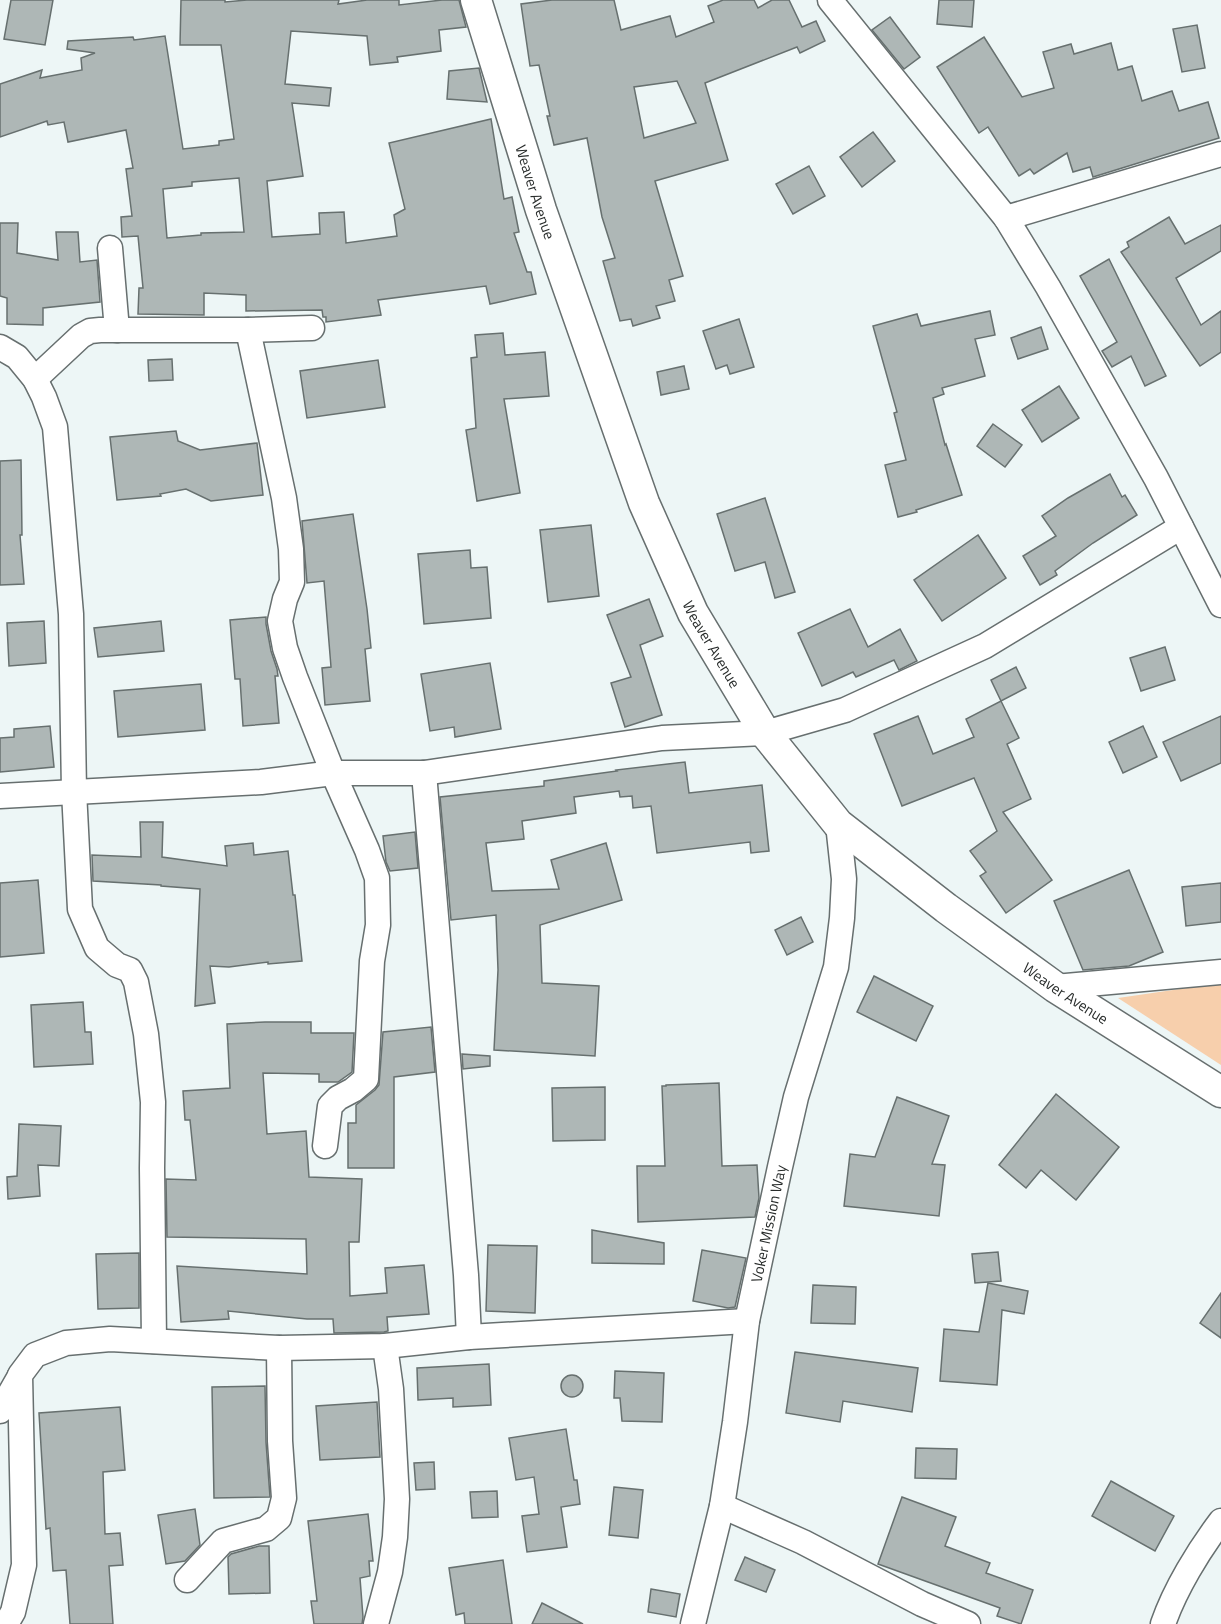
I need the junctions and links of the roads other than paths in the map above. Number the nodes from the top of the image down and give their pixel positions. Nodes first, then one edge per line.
1 (476, 0) edge
2 (830, 0) edge
3 (1221, 154) edge
4 (1006, 218) junction
5 (110, 248) dead end
6 (312, 328) dead end
7 (117, 330) junction
8 (248, 330) junction
9 (0, 347) edge
10 (35, 379) junction
11 (1181, 527) junction
12 (1220, 602) edge
13 (765, 733) junction
14 (333, 773) junction
15 (424, 773) junction
16 (74, 791) junction
17 (0, 796) edge
18 (838, 824) junction
19 (1221, 972) edge
20 (1055, 987) junction
21 (1221, 1092) edge
22 (325, 1146) dead end
23 (747, 1321) junction
24 (470, 1337) junction
25 (154, 1341) junction
26 (385, 1346) junction
27 (279, 1348) junction
28 (20, 1375) junction
29 (0, 1411) edge
30 (722, 1506) junction
31 (1221, 1521) edge
32 (187, 1580) dead end
33 (6, 1624) edge
34 (376, 1624) edge
35 (693, 1624) edge
36 (968, 1624) edge
37 (1163, 1624) edge

1 - 13 street, Weaver Avenue
2 - 4 street
3 - 4 street
4 - 11 street
5 - 7 street
6 - 8 street
7 - 8 street
7 - 10 street
8 - 14 street
9 - 10 street
10 - 16 street
11 - 12 street
11 - 13 street
13 - 15 street
13 - 18 street, Weaver Avenue
14 - 15 street
14 - 16 street
14 - 22 street
15 - 24 street
16 - 17 street
16 - 25 street
18 - 20 street, Weaver Avenue
18 - 23 street, Voker Mission Way
19 - 20 street
20 - 21 street, Weaver Avenue
23 - 24 street
23 - 30 street, Voker Mission Way
24 - 26 street
25 - 27 street
25 - 28 street
26 - 27 street
26 - 34 street
27 - 32 street
28 - 29 street
28 - 33 street
30 - 35 street, Voker Mission Way
30 - 36 street
31 - 37 street

